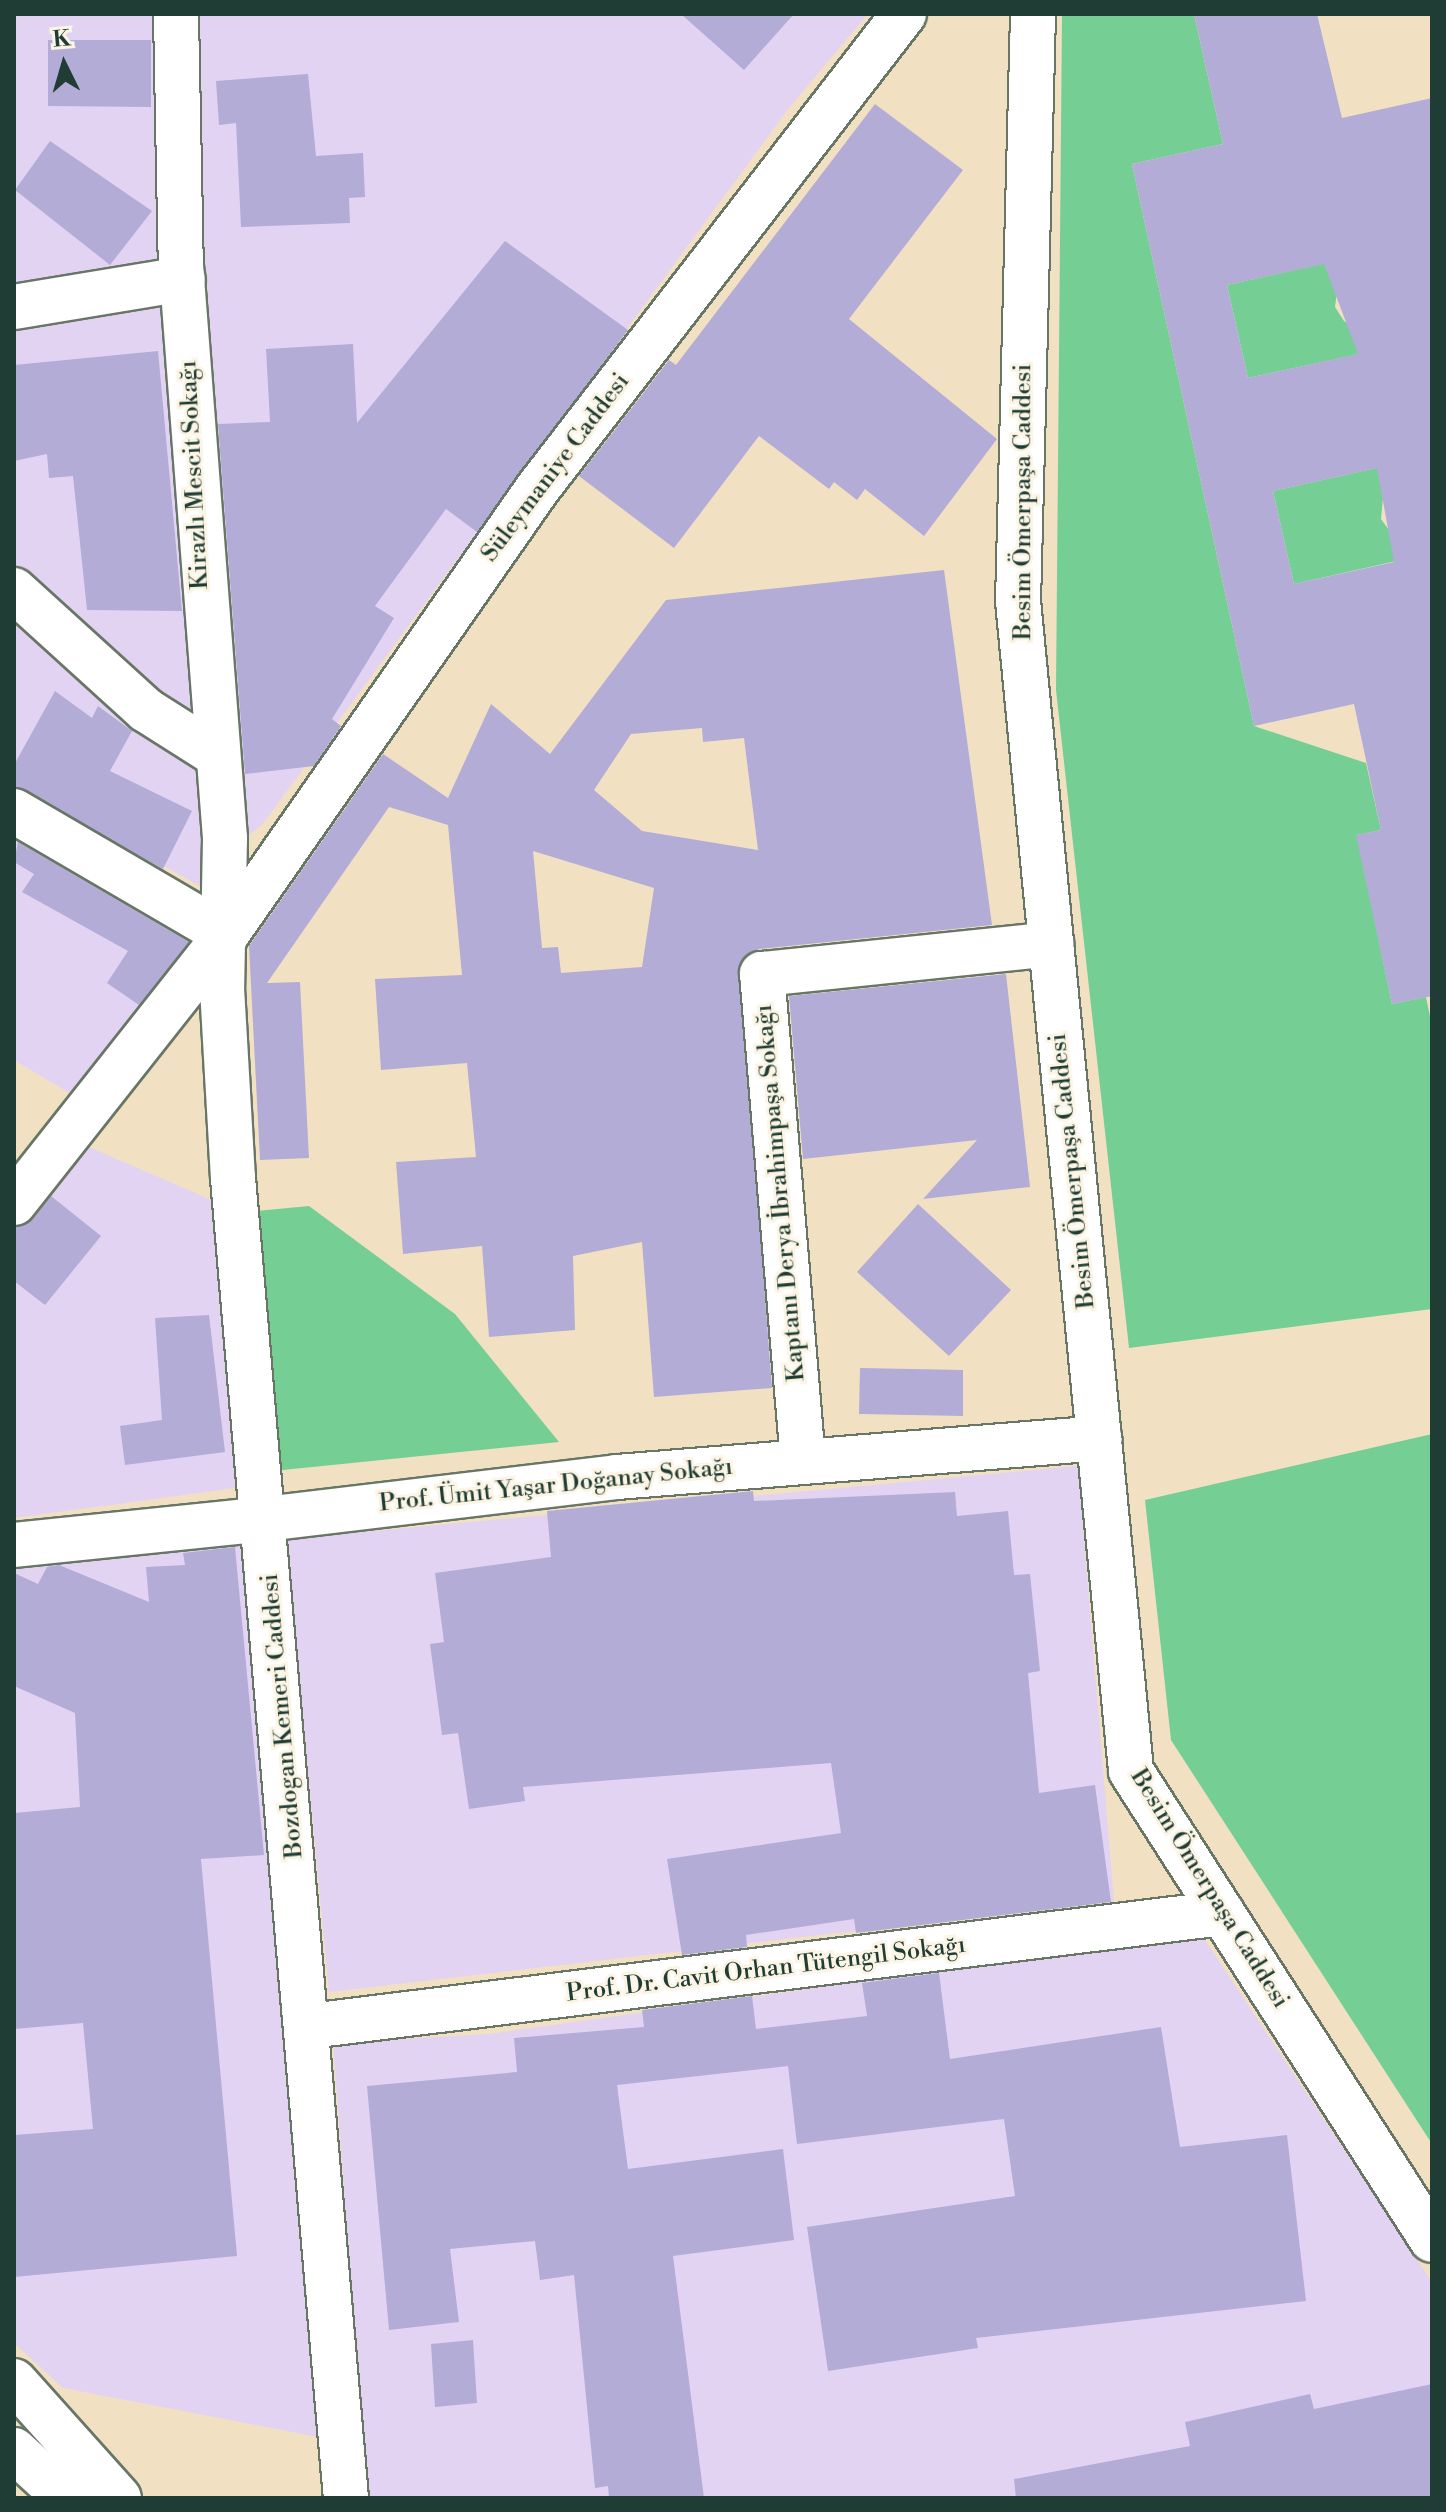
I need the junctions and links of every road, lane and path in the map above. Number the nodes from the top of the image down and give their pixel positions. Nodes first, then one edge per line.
1 (176, 14) edge
2 (904, 14) edge
3 (1033, 14) edge
4 (183, 279) junction
5 (14, 307) edge
6 (14, 590) edge
7 (217, 755) junction
8 (14, 811) edge
9 (226, 935) junction
10 (1051, 944) junction
11 (14, 1203) edge
12 (1099, 1438) junction
13 (803, 1461) junction
14 (265, 1519) junction
15 (14, 1545) edge
16 (1222, 1913) junction
17 (310, 2026) junction
18 (1432, 2240) edge
19 (14, 2381) edge
20 (14, 2450) edge
21 (66, 2498) edge
22 (119, 2498) edge
23 (346, 2498) edge

1 - 4 street, Kirazlı Mescit Sokağı
2 - 9 street, Süleymaniye Caddesi
3 - 10 street, Besim Ömerpaşa Caddesi
4 - 5 street
4 - 7 street, Kirazlı Mescit Sokağı
6 - 7 street
7 - 9 street, Kirazlı Mescit Sokağı
8 - 9 street
9 - 11 street, Süleymaniye Caddesi
9 - 14 street, Bozdogan Kemeri Caddesi
10 - 12 street, Besim Ömerpaşa Caddesi
10 - 13 street, Kaptanı Derya İbrahimpaşa Sokağı
12 - 13 street, Prof. Ümit Yaşar Doğanay Sokağı
12 - 16 street, Besim Ömerpaşa Caddesi
13 - 14 street, Prof. Ümit Yaşar Doğanay Sokağı
14 - 15 street, Prof. Ümit Yaşar Doğanay Sokağı
14 - 17 street, Bozdogan Kemeri Caddesi
16 - 17 street, Prof. Dr. Cavit Orhan Tütengil Sokağı
16 - 18 street, Besim Ömerpaşa Caddesi
17 - 23 street, Bozdogan Kemeri Caddesi
19 - 22 street
20 - 21 street

